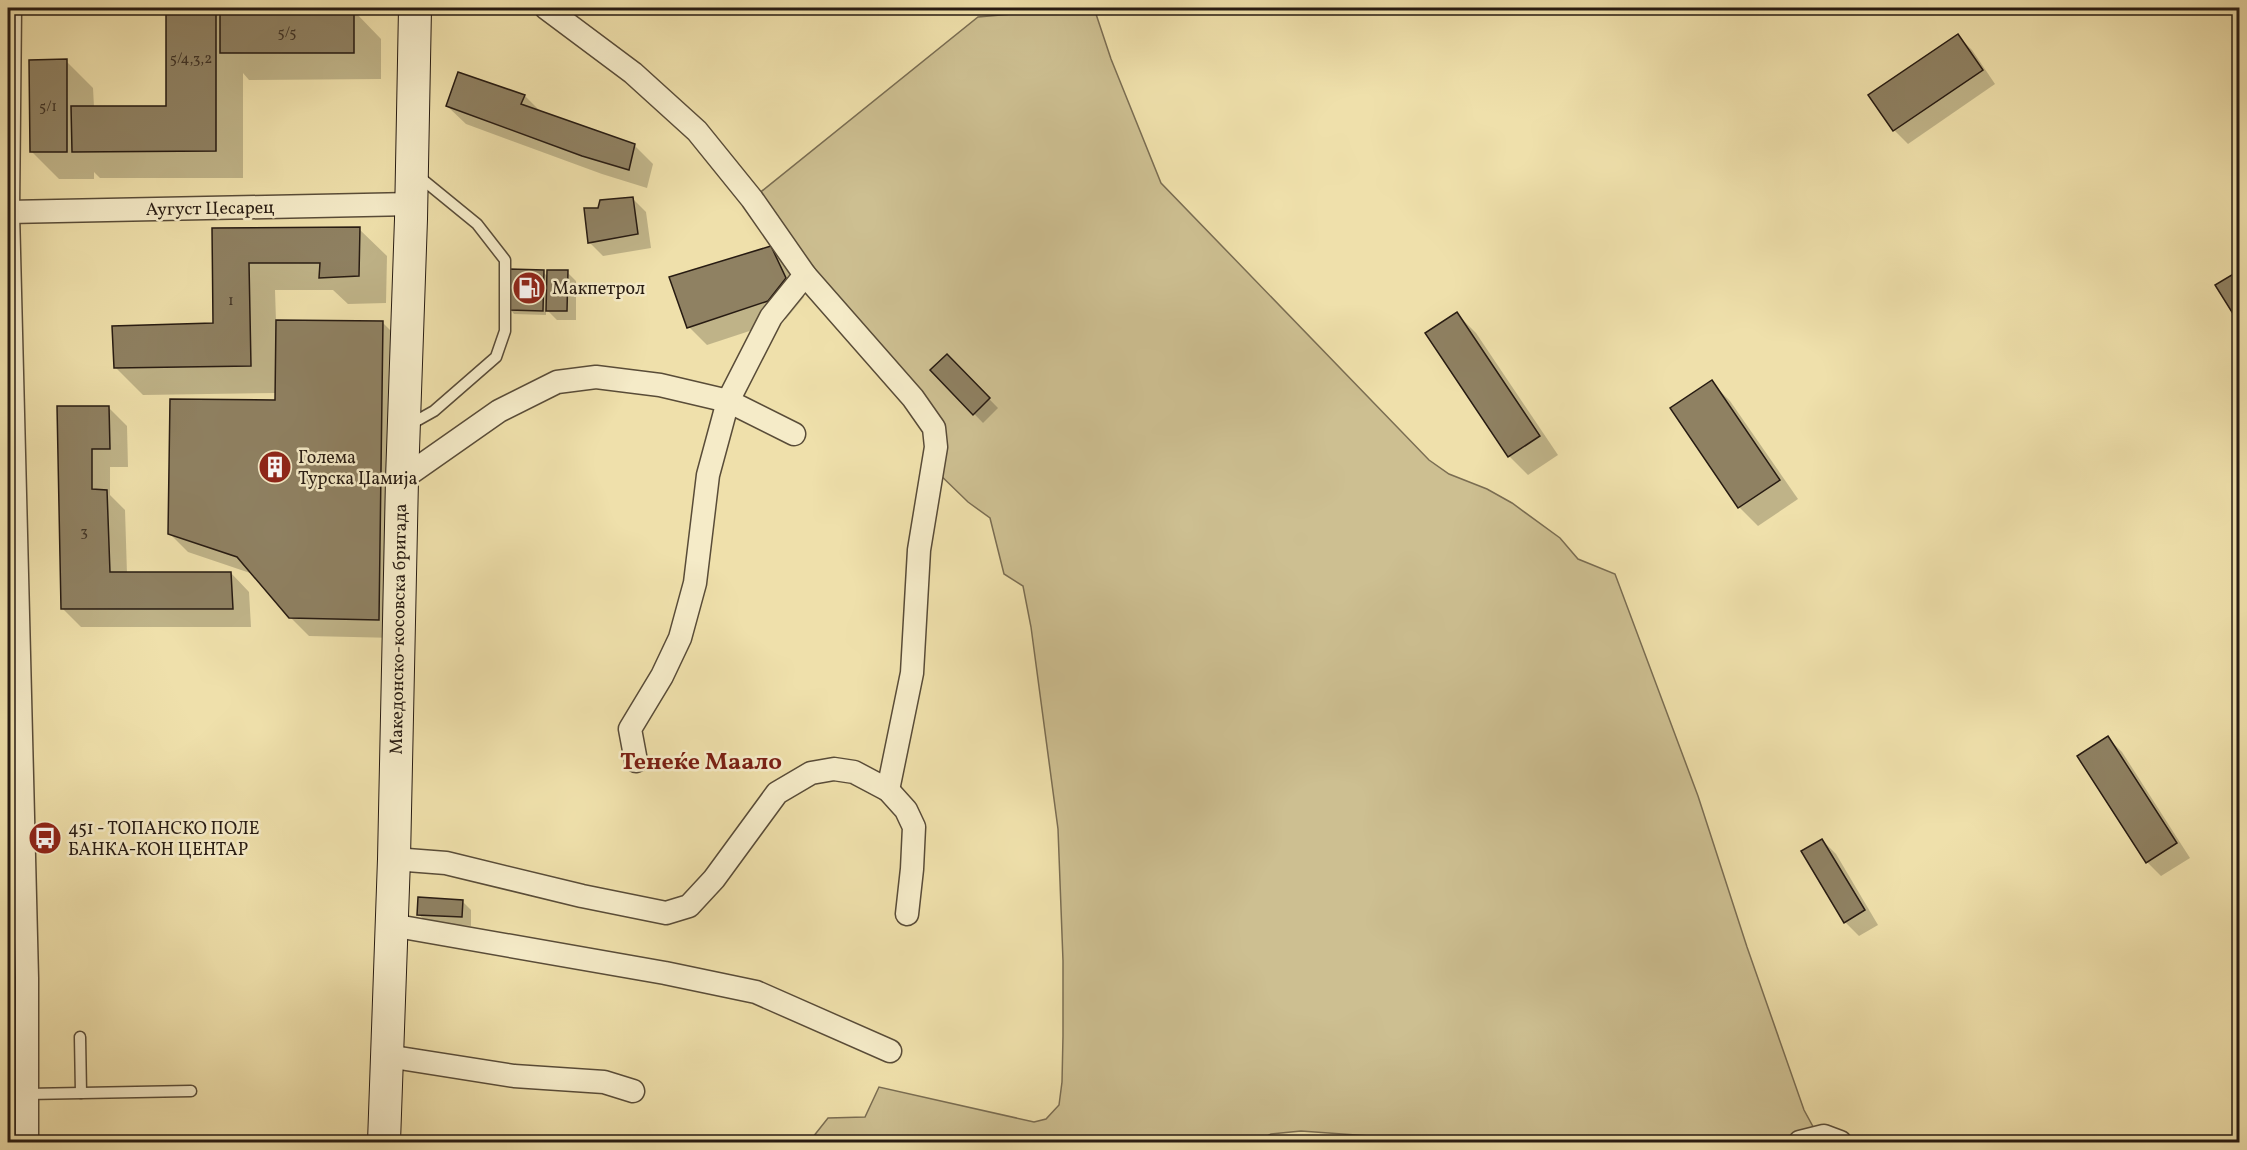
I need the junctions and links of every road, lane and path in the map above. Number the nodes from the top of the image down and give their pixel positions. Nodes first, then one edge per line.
1 (10, 8) edge
2 (415, 8) edge
3 (546, 8) edge
4 (411, 171) junction
5 (412, 204) junction
6 (8, 212) edge
7 (805, 275) junction
8 (728, 401) junction
9 (404, 429) junction
10 (794, 434) dead end
11 (402, 479) junction
12 (636, 761) dead end
13 (888, 789) junction
14 (394, 859) junction
15 (907, 914) dead end
16 (391, 925) junction
17 (17, 978) edge
18 (80, 1037) dead end
19 (890, 1051) dead end
20 (387, 1056) junction
21 (191, 1091) dead end
22 (633, 1091) dead end
23 (81, 1093) junction
24 (27, 1094) junction
25 (27, 1143) edge
26 (384, 1143) edge
27 (1800, 1143) edge
28 (1840, 1143) edge

1 - 6 street
2 - 4 street, Македонско-косовска бригада
3 - 7 street
4 - 5 street, Македонско-косовска бригада
4 - 9 lane
5 - 6 street, Аугуст Цесарец
5 - 9 street, Македонско-косовска бригада
6 - 17 street
7 - 8 street
7 - 13 street
8 - 10 street
8 - 11 street
8 - 12 street
9 - 11 street, Македонско-косовска бригада
11 - 14 street, Македонско-косовска бригада
13 - 14 street
13 - 15 street
14 - 16 street, Македонско-косовска бригада
16 - 19 street
16 - 20 street, Македонско-косовска бригада
17 - 24 street
18 - 23 lane
20 - 22 street
20 - 26 street, Македонско-косовска бригада
21 - 23 lane
23 - 24 lane
24 - 25 street
27 - 28 street

